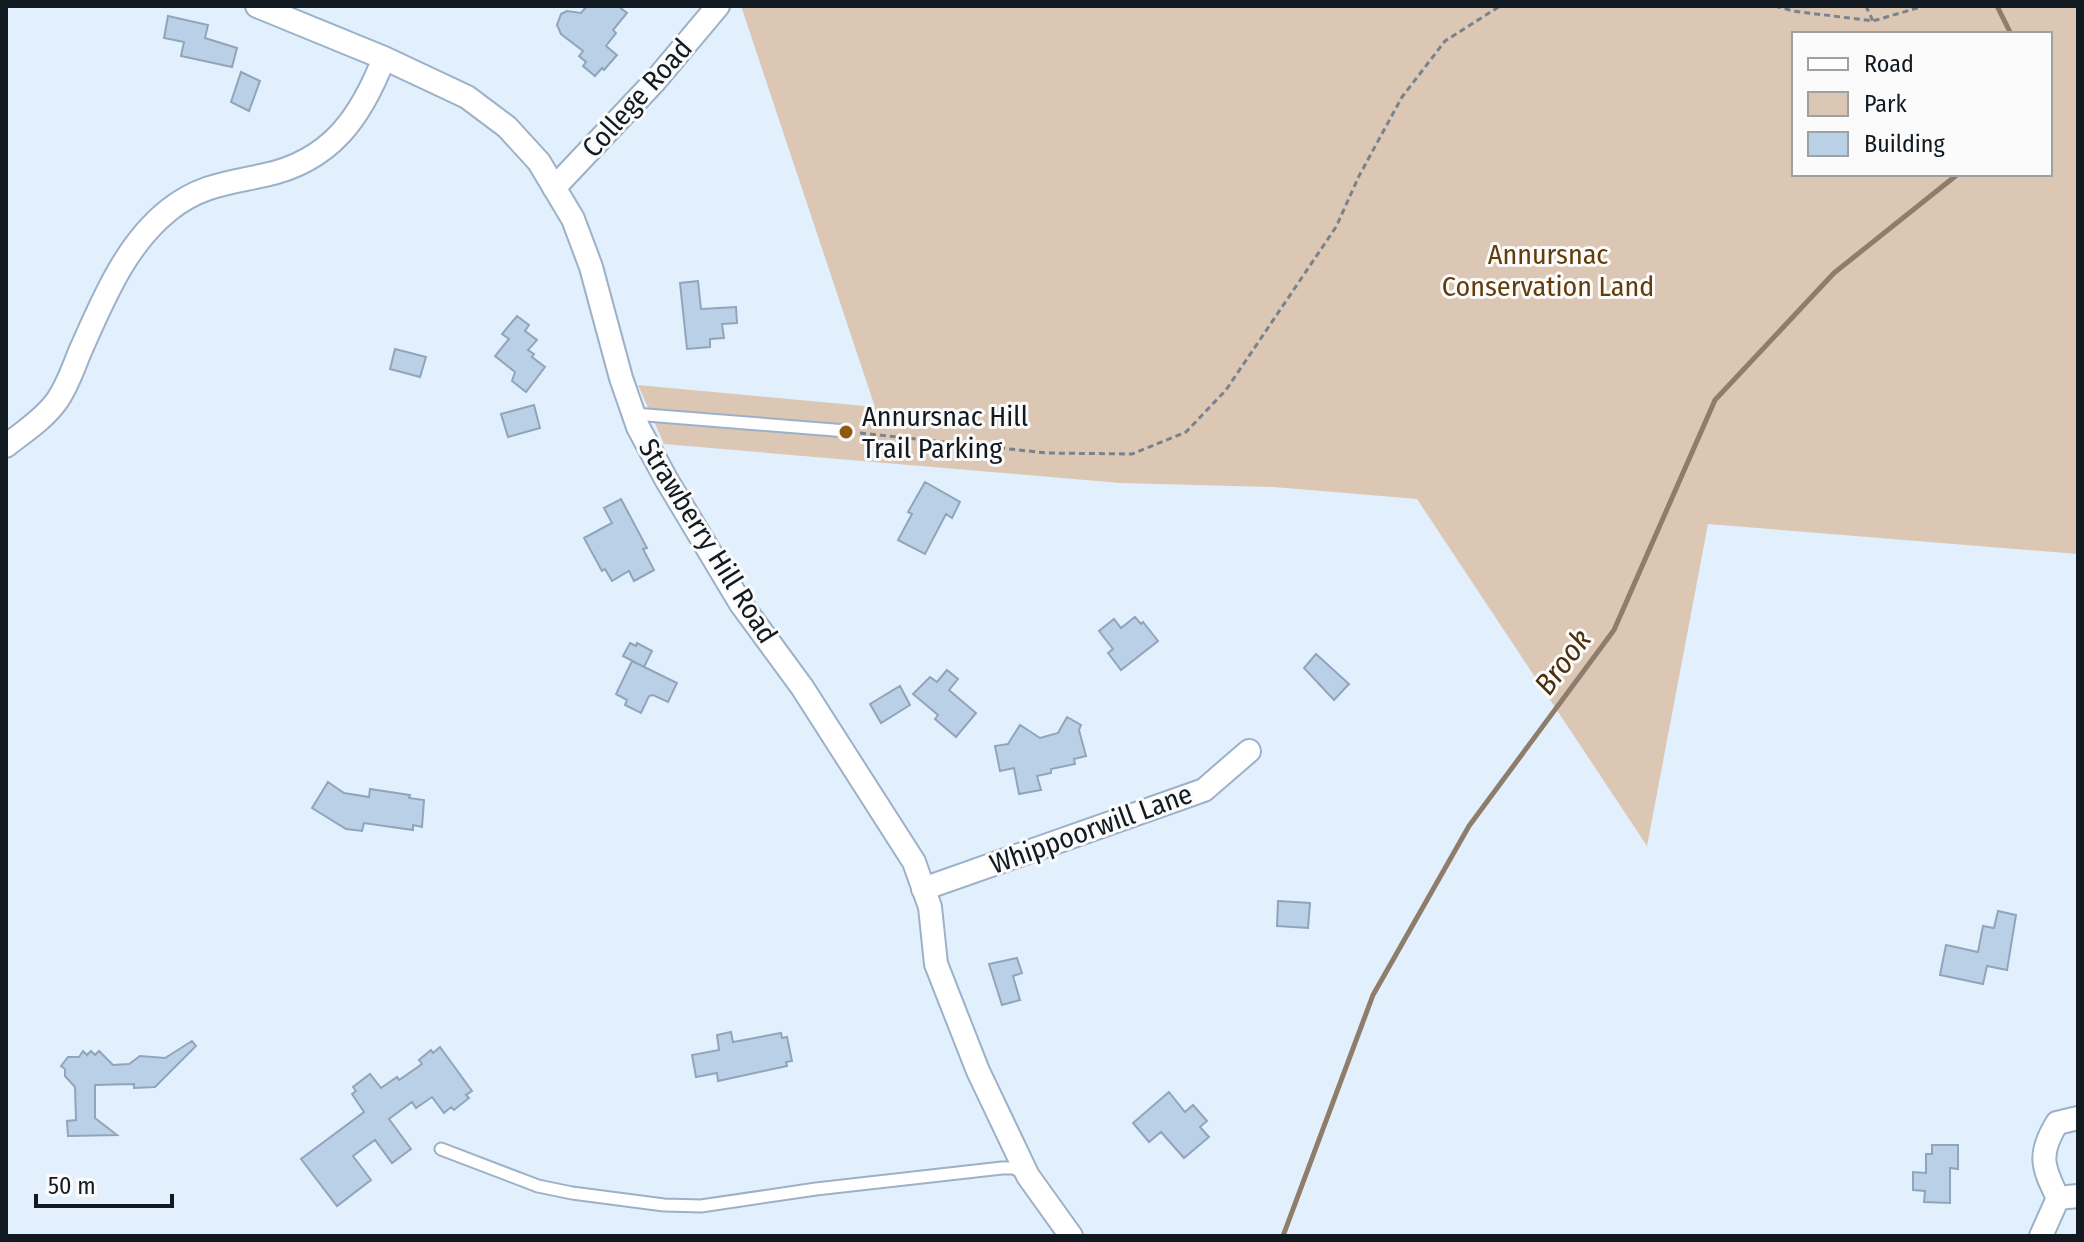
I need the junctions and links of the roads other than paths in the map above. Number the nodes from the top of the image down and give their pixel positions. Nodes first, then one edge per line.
1 (257, 6) edge
2 (718, 6) edge
3 (384, 58) junction
4 (554, 188) junction
5 (634, 414) junction
6 (847, 431) road end
7 (6, 446) edge
8 (1249, 751) dead end
9 (923, 889) junction
10 (2078, 1118) edge
11 (441, 1149) dead end
12 (1028, 1176) junction
13 (2068, 1197) edge
14 (1071, 1236) edge
15 (2041, 1236) edge

1 - 3 street, Strawberry Hill Road
2 - 4 street, College Road
3 - 4 street, Strawberry Hill Road
3 - 7 street
4 - 5 street, Strawberry Hill Road
5 - 6 lane
5 - 9 street, Strawberry Hill Road
8 - 9 street, Whippoorwill Lane
9 - 12 street, Strawberry Hill Road
10 - 13 street
11 - 12 lane
12 - 14 street, Strawberry Hill Road
13 - 15 street

